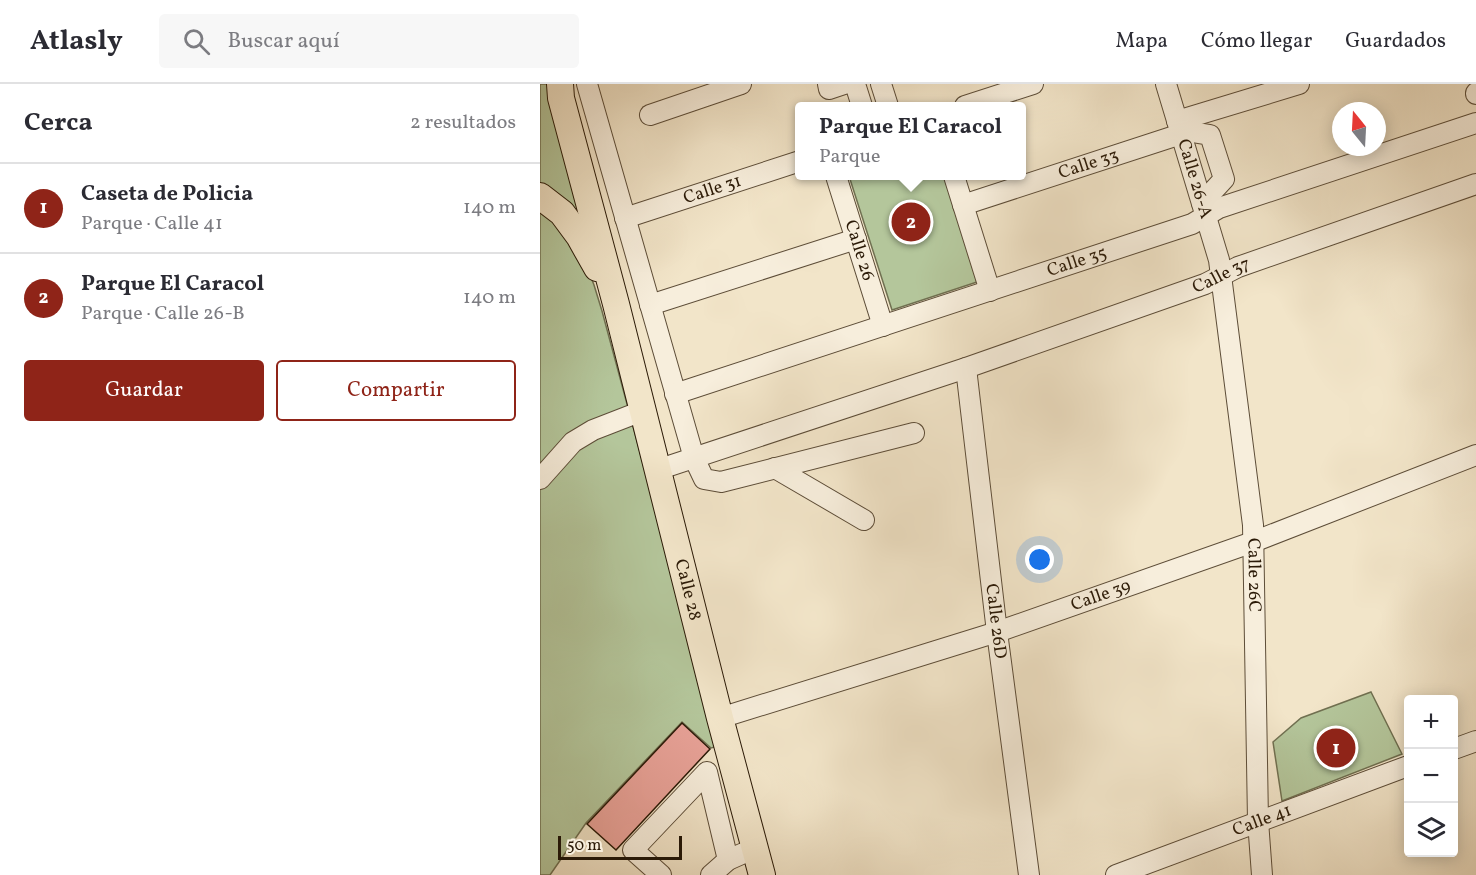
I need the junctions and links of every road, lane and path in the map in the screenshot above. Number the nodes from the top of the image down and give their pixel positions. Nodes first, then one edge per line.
1 (587, 84) edge
2 (741, 84) edge
3 (828, 84) edge
4 (844, 84) edge
5 (855, 84) edge
6 (881, 84) edge
7 (1033, 84) edge
8 (1166, 84) edge
9 (1299, 84) edge
10 (561, 89) edge
11 (861, 102) edge
12 (887, 102) edge
13 (977, 102) edge
14 (650, 115) dead end
15 (1476, 123) edge
16 (1179, 129) junction
17 (795, 163) edge
18 (837, 180) edge
19 (955, 180) edge
20 (1476, 184) edge
21 (540, 196) edge
22 (963, 205) junction
23 (1209, 209) junction
24 (625, 218) junction
25 (856, 239) junction
26 (1221, 275) junction
27 (990, 291) junction
28 (616, 304) junction
29 (650, 305) junction
30 (883, 326) junction
31 (966, 368) junction
32 (675, 394) junction
33 (642, 411) junction
34 (914, 433) dead end
35 (1476, 455) edge
36 (694, 458) junction
37 (775, 468) junction
38 (657, 470) junction
39 (540, 479) edge
40 (864, 520) dead end
41 (1253, 542) junction
42 (997, 632) junction
43 (720, 718) junction
44 (1476, 741) edge
45 (1458, 748) edge
46 (1404, 767) edge
47 (747, 820) junction
48 (1258, 821) junction
49 (755, 848) junction
50 (726, 851) junction
51 (661, 875) edge
52 (711, 875) edge
53 (762, 875) edge
54 (1029, 875) edge
55 (1116, 875) edge
56 (1262, 875) edge

1 - 24 street
2 - 14 street
3 - 4 street
5 - 11 street
6 - 12 street
7 - 13 street
8 - 16 street, Calle 26-A
9 - 16 street, Calle 33
10 - 28 main road
15 - 23 street, Calle 35
16 - 22 street, Calle 33
16 - 23 street, Calle 26-A
16 - 23 street
17 - 24 street, Calle 31
18 - 25 street, Calle 26
19 - 22 street
20 - 26 street, Calle 37
21 - 28 main road
22 - 27 street
23 - 26 street, Calle 26-A
23 - 27 street, Calle 35
24 - 29 street
25 - 29 street
25 - 30 street, Calle 26
26 - 31 street, Calle 37
26 - 41 street, Calle 26C
27 - 30 street, Calle 35
28 - 33 main road, Calle 28
29 - 32 street
30 - 32 street, Calle 35
31 - 36 street, Calle 37
31 - 42 street, Calle 26D
32 - 36 street
33 - 38 main road, Calle 28
33 - 39 street
34 - 37 street
35 - 41 street, Calle 39
36 - 37 street
36 - 38 street, Calle 37
37 - 40 street
38 - 43 main road, Calle 28
41 - 42 street, Calle 39
41 - 48 street, Calle 26C
42 - 43 street, Calle 39
42 - 54 street, Calle 26D
43 - 47 main road, Calle 28
44 - 45 street
46 - 48 street, Calle 41
47 - 49 main road, Calle 28
47 - 50 street
48 - 55 street, Calle 41
48 - 56 street, Calle 26C
49 - 50 street
49 - 53 main road, Calle 28
50 - 51 street
50 - 52 street

